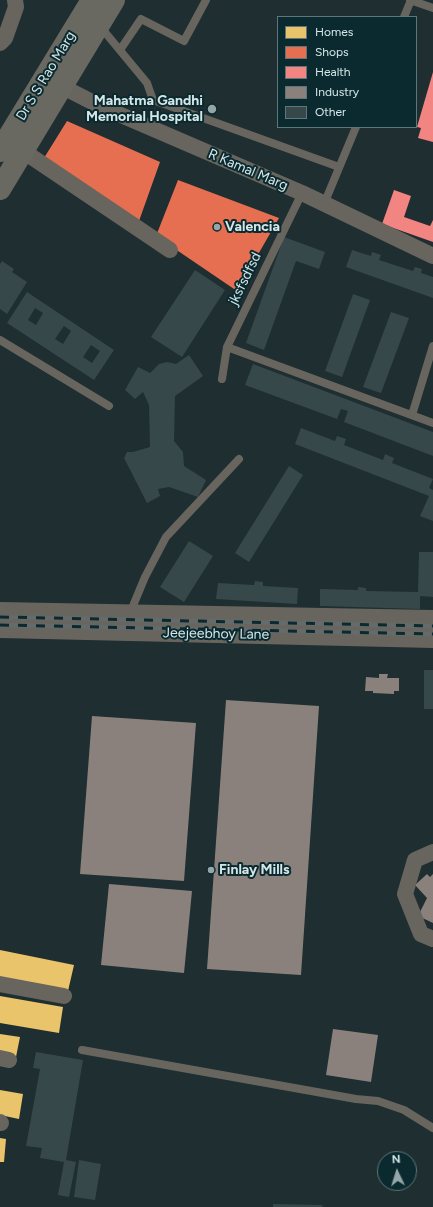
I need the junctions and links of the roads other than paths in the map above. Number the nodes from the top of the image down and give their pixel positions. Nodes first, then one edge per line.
1 (14, 0) edge
2 (92, 0) edge
3 (114, 0) edge
4 (206, 0) edge
5 (410, 0) edge
6 (433, 8) edge
7 (404, 16) edge
8 (99, 24) junction
9 (0, 43) edge
10 (120, 50) junction
11 (53, 82) junction
12 (356, 128) edge
13 (23, 151) junction
14 (0, 152) edge
15 (339, 167) junction
16 (0, 189) edge
17 (302, 193) junction
18 (324, 204) junction
19 (170, 250) dead end
20 (433, 256) edge
21 (0, 340) edge
22 (227, 346) junction
23 (433, 346) edge
24 (222, 379) dead end
25 (109, 406) dead end
26 (412, 415) junction
27 (433, 423) edge
28 (239, 459) dead end
29 (0, 612) edge
30 (130, 614) junction
31 (433, 620) edge
32 (250, 625) junction
33 (0, 628) edge
34 (433, 638) edge
35 (433, 852) edge
36 (433, 939) edge
37 (0, 984) edge
38 (64, 996) dead end
39 (82, 1050) dead end
40 (433, 1128) edge

1 - 9 street
2 - 11 main road, Dr S S Rao Marg
3 - 8 main road
4 - 10 lane
5 - 6 lane
5 - 7 lane
8 - 10 lane
8 - 11 main road
10 - 15 lane
11 - 13 main road
11 - 14 main road, Dr S S Rao Marg
11 - 17 street, R Kamal Marg
12 - 15 lane
13 - 16 main road
13 - 19 street
15 - 18 lane
17 - 18 street, R Kamal Marg
17 - 22 lane, jksfsdfsd
18 - 20 street, R Kamal Marg
21 - 25 lane
22 - 24 lane, jksfsdfsd
22 - 26 lane
23 - 26 lane
26 - 27 lane
28 - 30 lane
29 - 30 street
30 - 32 street
31 - 32 street
32 - 33 street, Jeejeebhoy Lane
32 - 34 street, Jeejeebhoy Lane
35 - 36 street
37 - 38 street
39 - 40 lane

